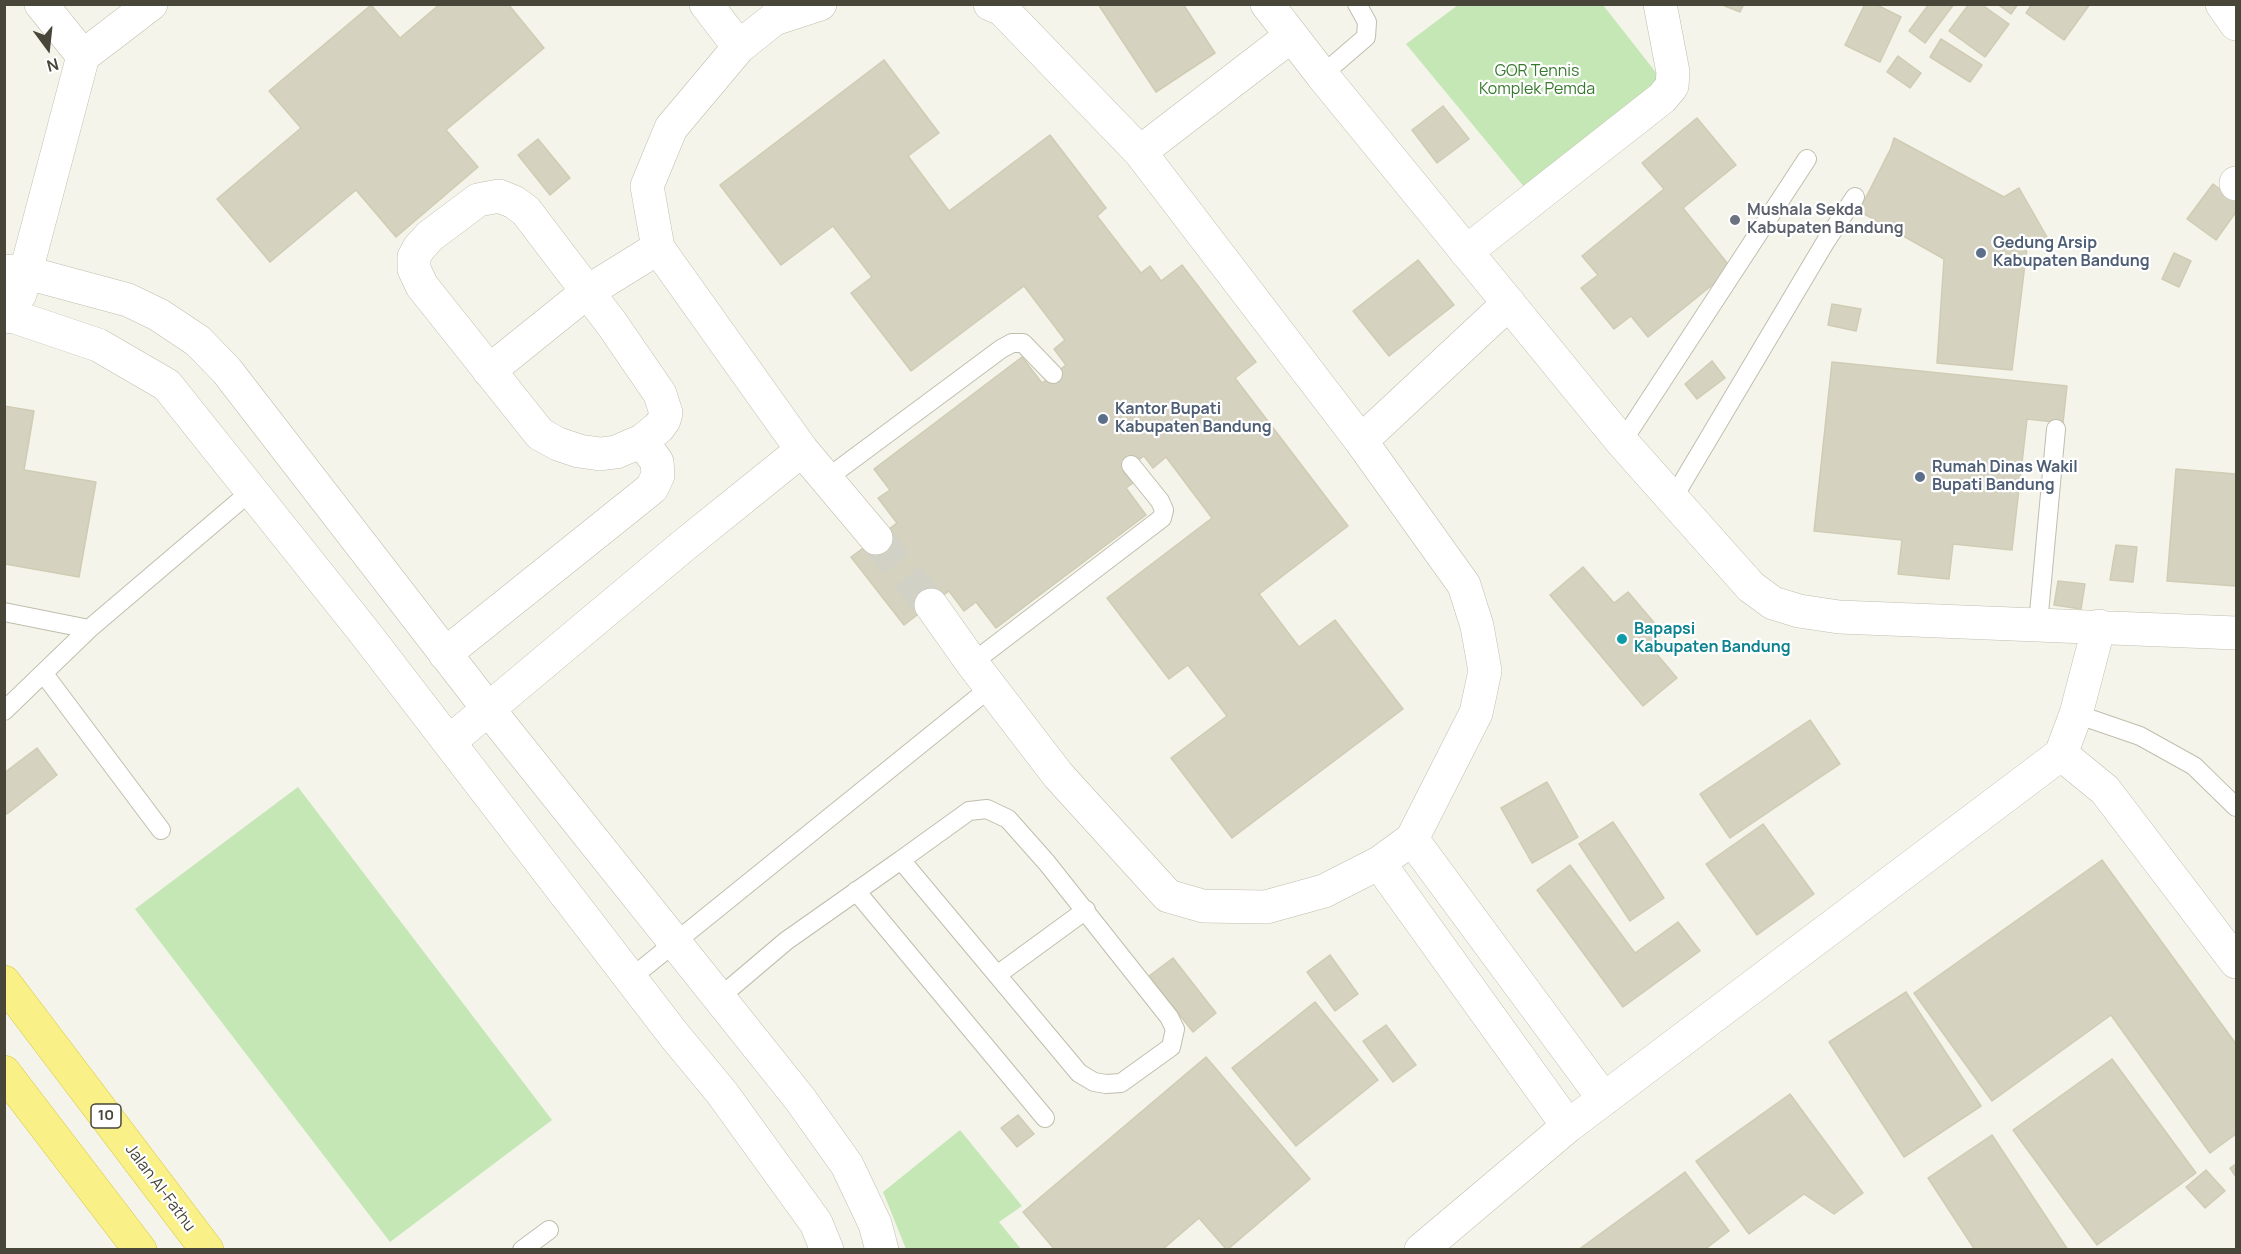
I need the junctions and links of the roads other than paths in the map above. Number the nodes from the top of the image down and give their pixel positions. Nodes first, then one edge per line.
1 (41, 4) edge
2 (151, 4) edge
3 (706, 4) edge
4 (820, 4) edge
5 (990, 4) edge
6 (1267, 4) edge
7 (1357, 4) edge
8 (1660, 4) edge
9 (2222, 4) edge
10 (769, 12) edge
11 (2236, 24) edge
12 (1291, 36) junction
13 (739, 48) junction
14 (83, 56) junction
15 (1322, 75) junction
16 (1140, 152) junction
17 (1807, 159) dead end
18 (1855, 197) dead end
19 (658, 248) junction
20 (1466, 252) junction
21 (14, 272) edge
22 (587, 292) junction
23 (1509, 303) junction
24 (10, 316) edge
25 (489, 371) junction
26 (1053, 374) dead end
27 (2056, 429) dead end
28 (642, 441) junction
29 (1361, 441) junction
30 (1622, 442) junction
31 (802, 450) junction
32 (1131, 465) dead end
33 (826, 479) junction
34 (250, 492) junction
35 (1672, 500) junction
36 (876, 538) tunnel mouth
37 (931, 605) tunnel mouth
38 (4, 612) edge
39 (2038, 624) junction
40 (2099, 626) junction
41 (89, 629) junction
42 (2236, 633) edge
43 (445, 654) junction
44 (44, 674) junction
45 (981, 675) junction
46 (489, 710) junction
47 (4, 711) edge
48 (2076, 714) junction
49 (449, 742) junction
50 (2061, 754) junction
51 (2236, 807) edge
52 (161, 830) dead end
53 (1412, 839) junction
54 (901, 860) junction
55 (1379, 863) junction
56 (856, 891) junction
57 (1086, 910) junction
58 (675, 942) junction
59 (2236, 962) edge
60 (997, 975) junction
61 (631, 978) junction
62 (4, 982) edge
63 (720, 997) junction
64 (4, 1072) edge
65 (1604, 1099) junction
66 (1044, 1118) dead end
67 (1568, 1126) junction
68 (549, 1230) dead end
69 (140, 1250) edge
70 (207, 1250) edge
71 (522, 1250) edge
72 (827, 1250) edge
73 (882, 1250) edge
74 (1421, 1250) edge

1 - 14 street
2 - 14 street
3 - 13 street
4 - 10 street
5 - 16 street
6 - 12 street
7 - 15 lane
8 - 20 street
9 - 11 street
10 - 13 street
12 - 15 street
12 - 16 street
13 - 19 street
14 - 21 street
15 - 20 street
16 - 29 street
17 - 30 lane
18 - 35 lane
19 - 22 street
19 - 31 street
20 - 23 street
21 - 24 street
21 - 43 street
22 - 25 street
22 - 25 street
22 - 28 street
23 - 29 street
23 - 30 street
24 - 34 street
25 - 28 street
26 - 33 lane
27 - 39 lane
28 - 43 street
29 - 53 street
30 - 35 street
31 - 33 street
31 - 46 street
32 - 45 lane
33 - 36 street
34 - 41 lane
34 - 49 street
35 - 39 street
37 - 45 street
38 - 41 lane
39 - 40 street
40 - 42 street
40 - 48 street
41 - 44 lane
43 - 46 street
44 - 47 lane
44 - 52 lane
45 - 55 street
45 - 58 lane
46 - 49 street
46 - 58 street
48 - 50 street
48 - 51 lane
49 - 61 street
50 - 59 street
50 - 65 street
53 - 55 street
53 - 65 street
54 - 56 lane
54 - 57 lane
54 - 60 lane
55 - 67 street
56 - 63 lane
56 - 66 lane
57 - 60 lane
57 - 60 lane
58 - 61 lane
58 - 63 street
61 - 72 street
62 - 70 highway, Jalan Al-Fathu / 10
63 - 73 street
64 - 69 highway
65 - 67 street
67 - 74 street
68 - 71 lane

